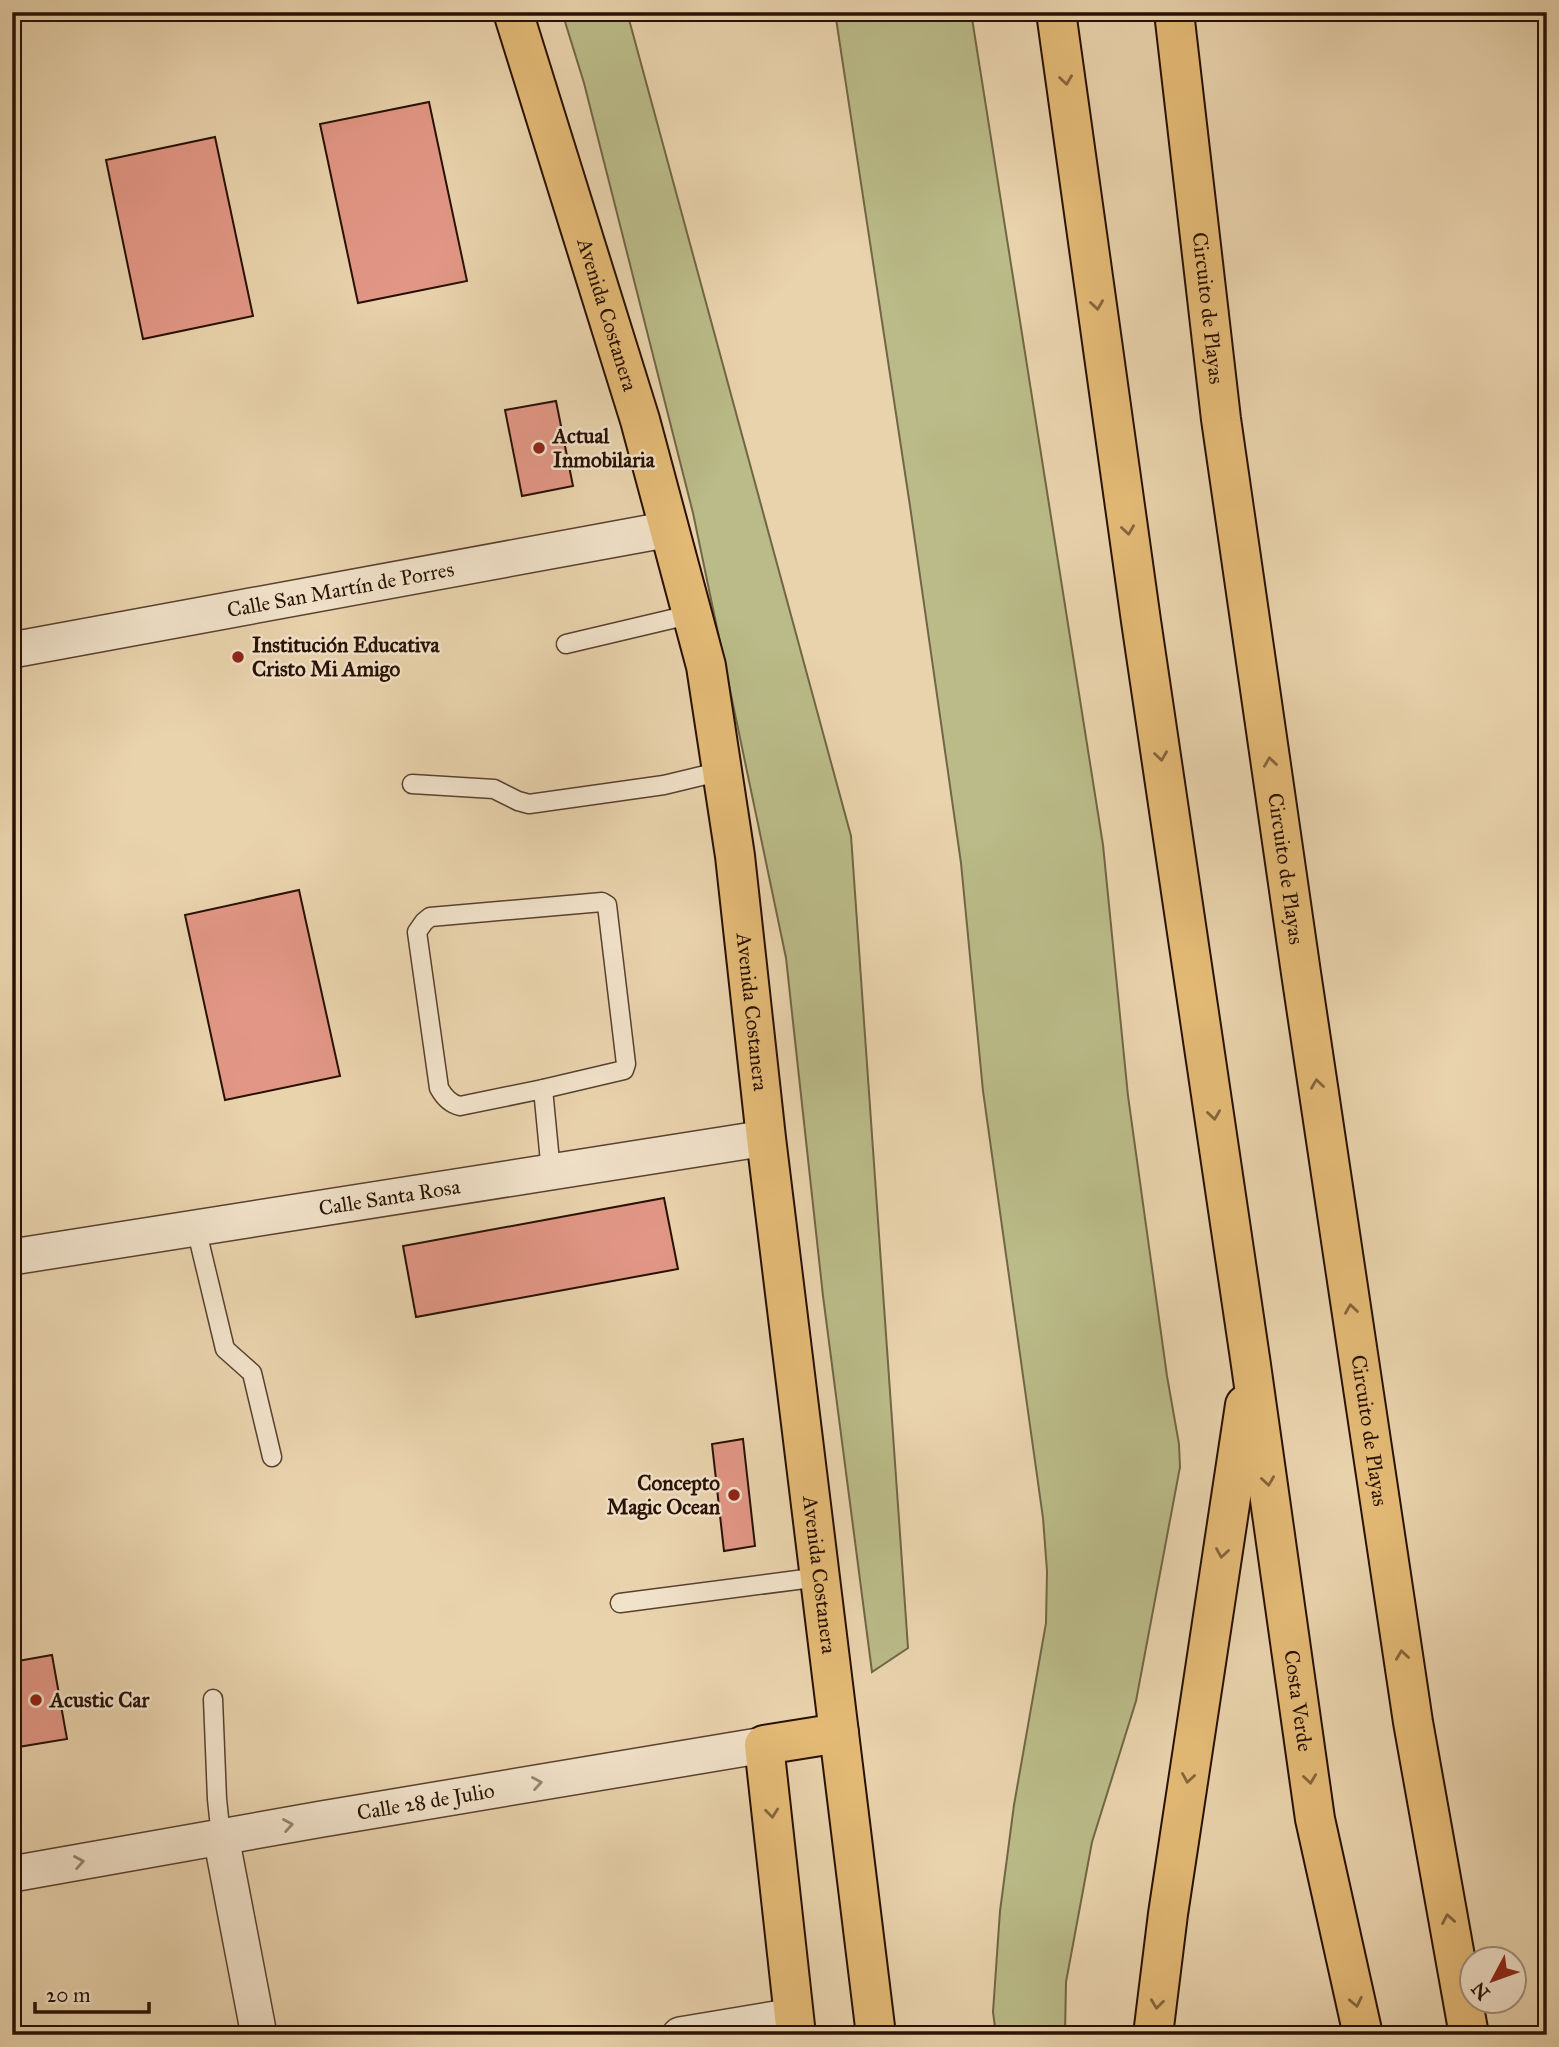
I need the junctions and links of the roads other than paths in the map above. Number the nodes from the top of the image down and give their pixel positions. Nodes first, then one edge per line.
1 (513, 12) edge
2 (1056, 12) edge
3 (1174, 12) edge
4 (670, 529) junction
5 (693, 614) junction
6 (566, 644) dead end
7 (12, 650) edge
8 (722, 771) junction
9 (412, 784) dead end
10 (543, 1089) junction
11 (766, 1138) junction
12 (551, 1172) junction
13 (196, 1228) junction
14 (12, 1257) edge
15 (1251, 1365) junction
16 (272, 1457) dead end
17 (820, 1577) junction
18 (620, 1603) dead end
19 (213, 1699) dead end
20 (839, 1733) junction
21 (764, 1745) junction
22 (221, 1837) junction
23 (12, 1874) edge
24 (795, 2025) edge
25 (259, 2035) edge
26 (680, 2035) edge
27 (876, 2035) edge
28 (1153, 2035) edge
29 (1363, 2035) edge
30 (1469, 2035) edge

1 - 4 main road, Avenida Costanera
2 -> 15 main road
30 -> 3 main road, Circuito de Playas
4 - 5 main road, Avenida Costanera
4 - 7 street, Calle San Martín de Porres
5 - 6 lane
5 - 8 main road, Avenida Costanera
8 - 9 lane
8 - 11 main road, Avenida Costanera
10 - 10 lane
10 - 12 lane
11 - 12 street, Calle Santa Rosa
11 - 17 main road, Avenida Costanera
12 - 13 street, Calle Santa Rosa
13 - 14 street, Calle Santa Rosa
13 - 16 lane
15 -> 28 main road
15 -> 29 main road, Costa Verde
17 - 18 lane
17 - 20 main road, Avenida Costanera
19 - 22 lane
20 - 21 main road, Calle 28 de Julio
20 - 27 main road, Avenida Costanera
22 -> 21 street, Calle 28 de Julio
21 -> 24 main road
23 -> 22 street, Calle 28 de Julio
22 - 25 street
24 - 26 street

